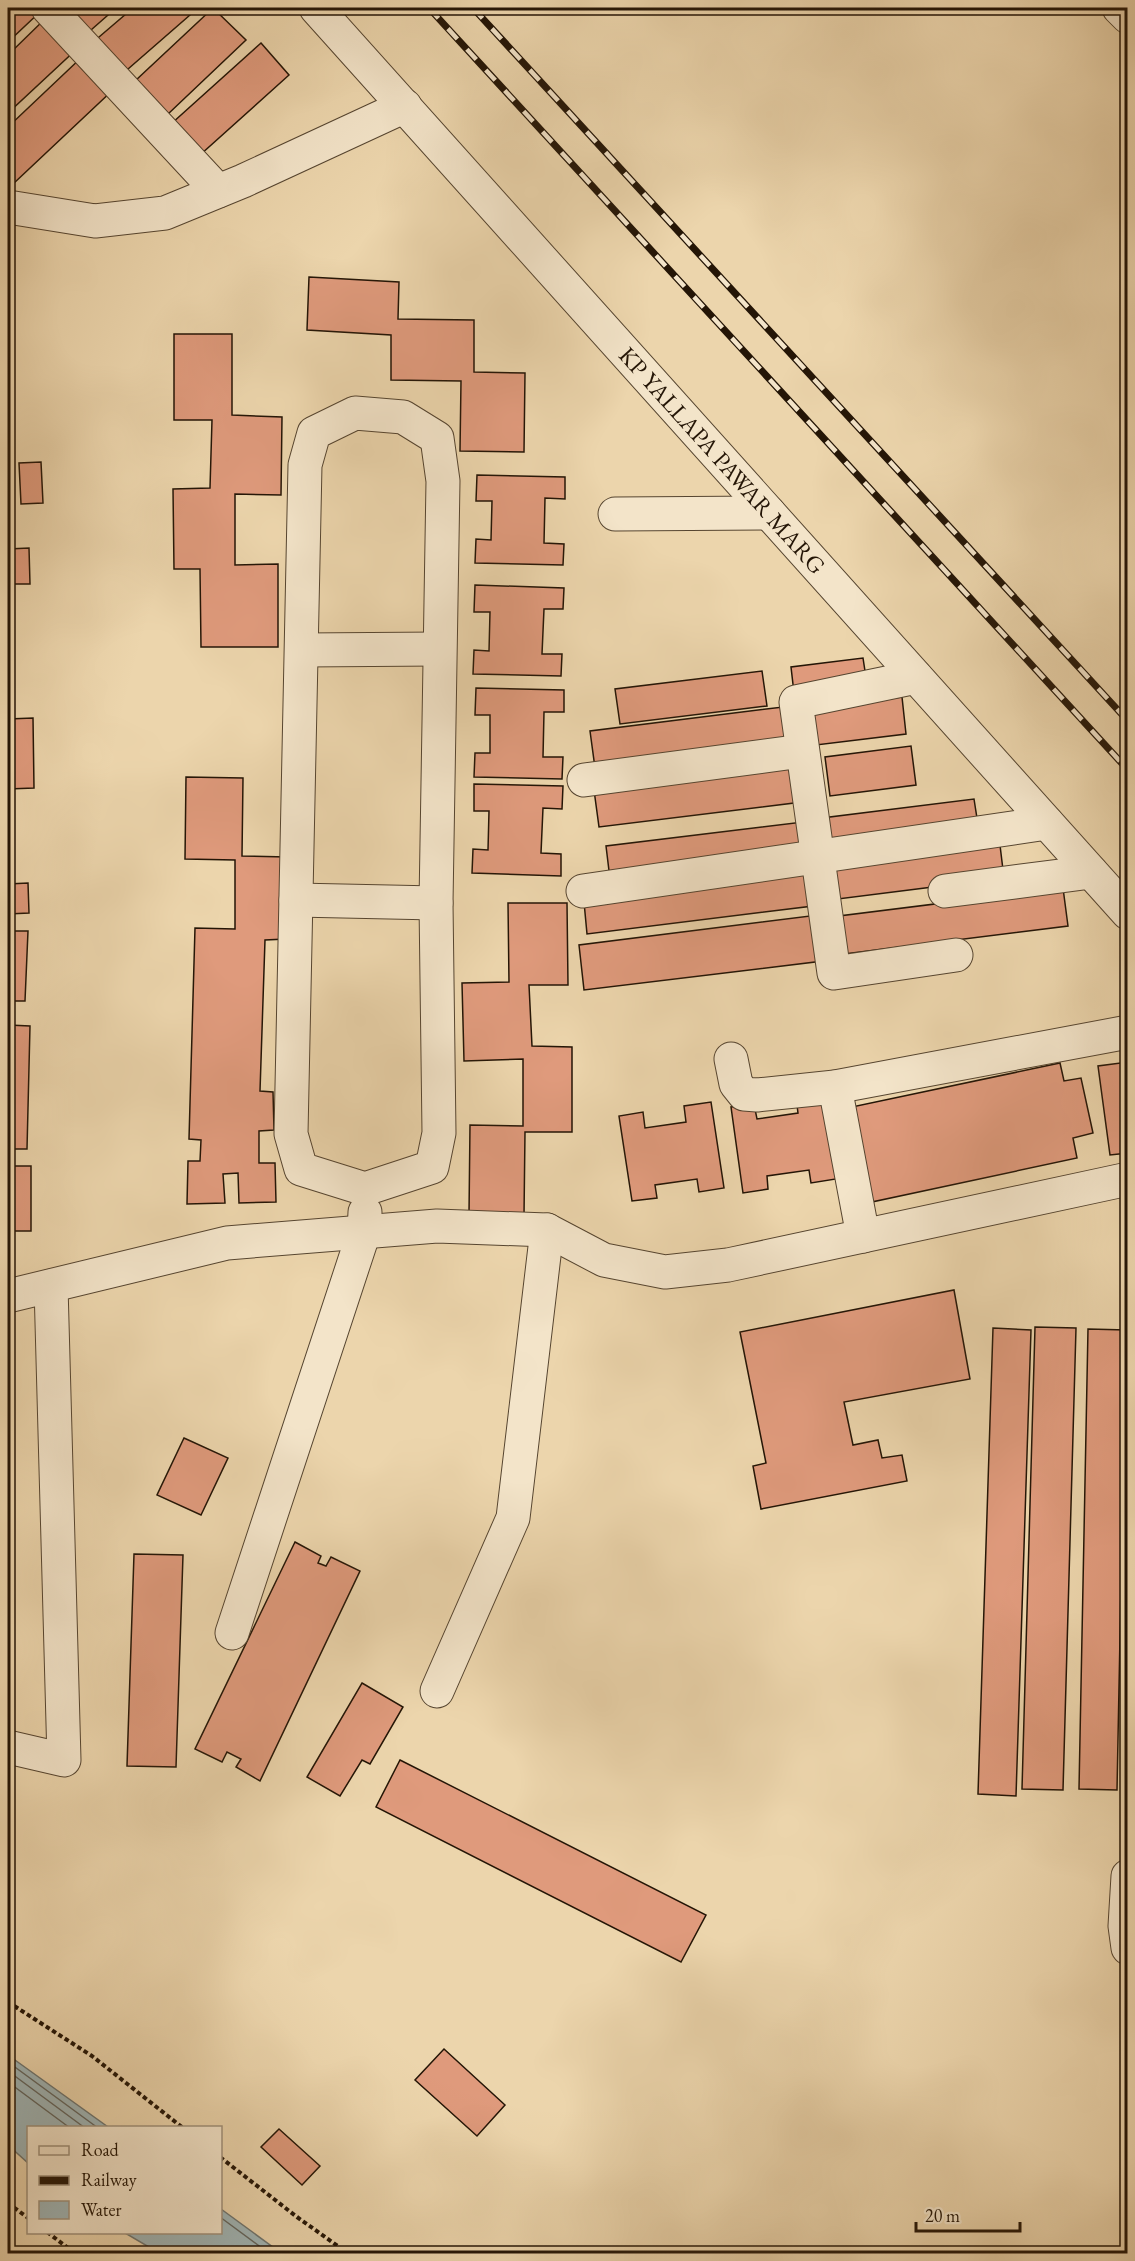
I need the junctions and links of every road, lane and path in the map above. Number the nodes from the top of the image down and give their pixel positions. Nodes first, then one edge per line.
1 (48, 8) edge
2 (316, 8) edge
3 (1119, 8) edge
4 (1128, 17) edge
5 (405, 106) junction
6 (218, 191) junction
7 (8, 207) edge
8 (769, 513) junction
9 (615, 514) dead end
10 (439, 649) junction
11 (303, 650) junction
12 (916, 677) junction
13 (802, 751) junction
14 (584, 780) dead end
15 (1047, 824) junction
16 (817, 857) junction
17 (1091, 872) junction
18 (583, 891) dead end
19 (945, 891) dead end
20 (296, 900) junction
21 (436, 903) junction
22 (1128, 913) edge
23 (956, 955) dead end
24 (1128, 1032) edge
25 (731, 1059) dead end
26 (835, 1087) junction
27 (1128, 1179) edge
28 (365, 1189) junction
29 (548, 1230) junction
30 (364, 1232) junction
31 (862, 1236) junction
32 (51, 1286) junction
33 (8, 1296) edge
34 (232, 1633) dead end
35 (437, 1691) dead end
36 (8, 1747) edge
37 (1128, 1876) edge
38 (1128, 1948) edge
39 (8, 2002) edge
40 (182, 2126) edge
41 (222, 2159) edge
42 (8, 2203) edge
43 (27, 2217) edge
44 (50, 2234) edge
45 (76, 2253) edge
46 (349, 2253) edge

1 - 6 street
2 - 5 street, KP YALLAPA PAWAR MARG
3 - 4 street
5 - 6 street
5 - 8 street, KP YALLAPA PAWAR MARG
6 - 7 street
8 - 9 street
8 - 12 street, KP YALLAPA PAWAR MARG
10 - 11 street
10 - 11 street
10 - 21 street
11 - 20 street
12 - 13 street
12 - 15 street, KP YALLAPA PAWAR MARG
13 - 14 street
13 - 16 street
15 - 16 street
15 - 17 street, KP YALLAPA PAWAR MARG
16 - 18 street
16 - 23 street
17 - 19 street
17 - 22 street, KP YALLAPA PAWAR MARG
20 - 21 street
20 - 28 street
21 - 28 street
24 - 26 street
25 - 26 street
26 - 31 street
27 - 31 street
28 - 30 street
29 - 30 street
29 - 31 street
29 - 35 street
30 - 32 street
30 - 34 street
32 - 33 street
32 - 36 street
37 - 38 street
39 - 40 path
41 - 46 path
42 - 43 path
44 - 45 path

